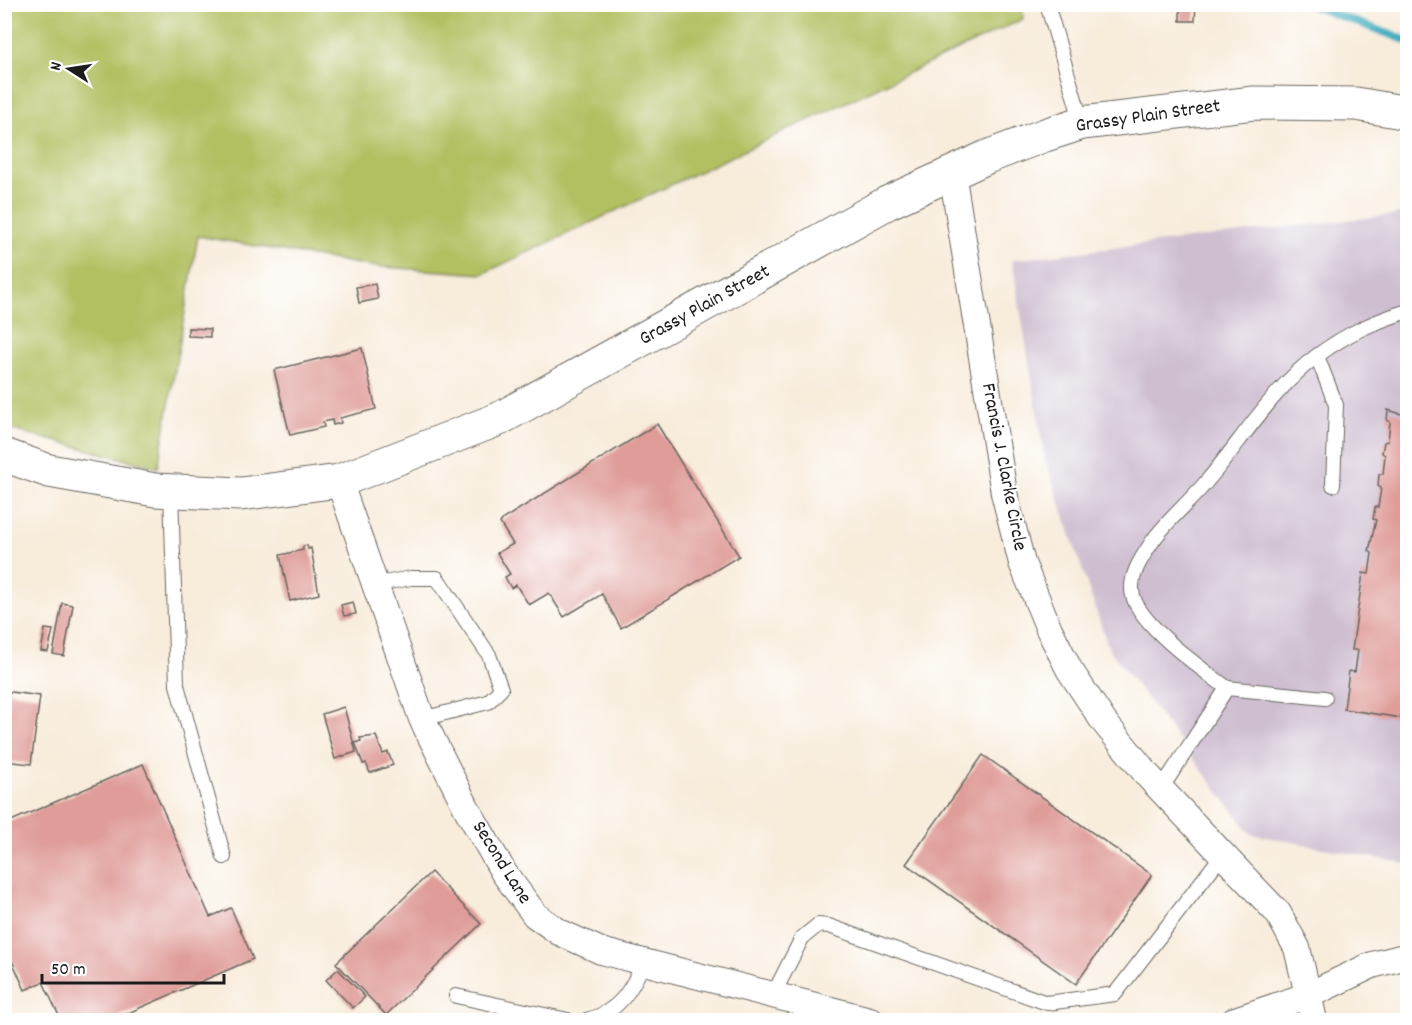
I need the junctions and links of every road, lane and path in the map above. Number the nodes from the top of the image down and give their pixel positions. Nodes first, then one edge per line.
1 (1047, 4) edge
2 (1407, 113) edge
3 (1082, 123) junction
4 (952, 172) junction
5 (1407, 311) edge
6 (1317, 356) junction
7 (4, 455) edge
8 (339, 481) junction
9 (1333, 485) dead end
10 (171, 490) junction
11 (374, 585) junction
12 (1227, 688) junction
13 (1324, 698) dead end
14 (422, 719) junction
15 (1161, 789) junction
16 (1223, 854) junction
17 (224, 857) dead end
18 (1407, 956) edge
19 (644, 962) junction
20 (1309, 994) junction
21 (773, 995) junction
22 (456, 996) dead end
23 (568, 1020) edge
24 (586, 1020) edge
25 (870, 1020) edge
26 (1235, 1020) edge
27 (1314, 1020) edge

1 - 3 lane
2 - 3 main road, Grassy Plain Street
3 - 4 main road, Grassy Plain Street
4 - 8 main road, Grassy Plain Street
4 - 15 street, Francis J. Clarke Circle
5 - 6 lane
6 - 9 lane
6 - 12 lane
7 - 10 main road, Grassy Plain Street
8 - 10 main road, Grassy Plain Street
8 - 11 street, Second Lane
10 - 17 lane
11 - 14 street, Second Lane
11 - 14 lane
12 - 13 lane
12 - 15 lane
14 - 19 street, Second Lane
15 - 16 street, Francis J. Clarke Circle
16 - 20 street, Francis J. Clarke Circle
16 - 21 lane
18 - 20 street
19 - 21 street, Second Lane
19 - 24 lane
20 - 26 street
20 - 27 street, Francis J. Clarke Circle
21 - 25 street, Second Lane
22 - 23 lane

